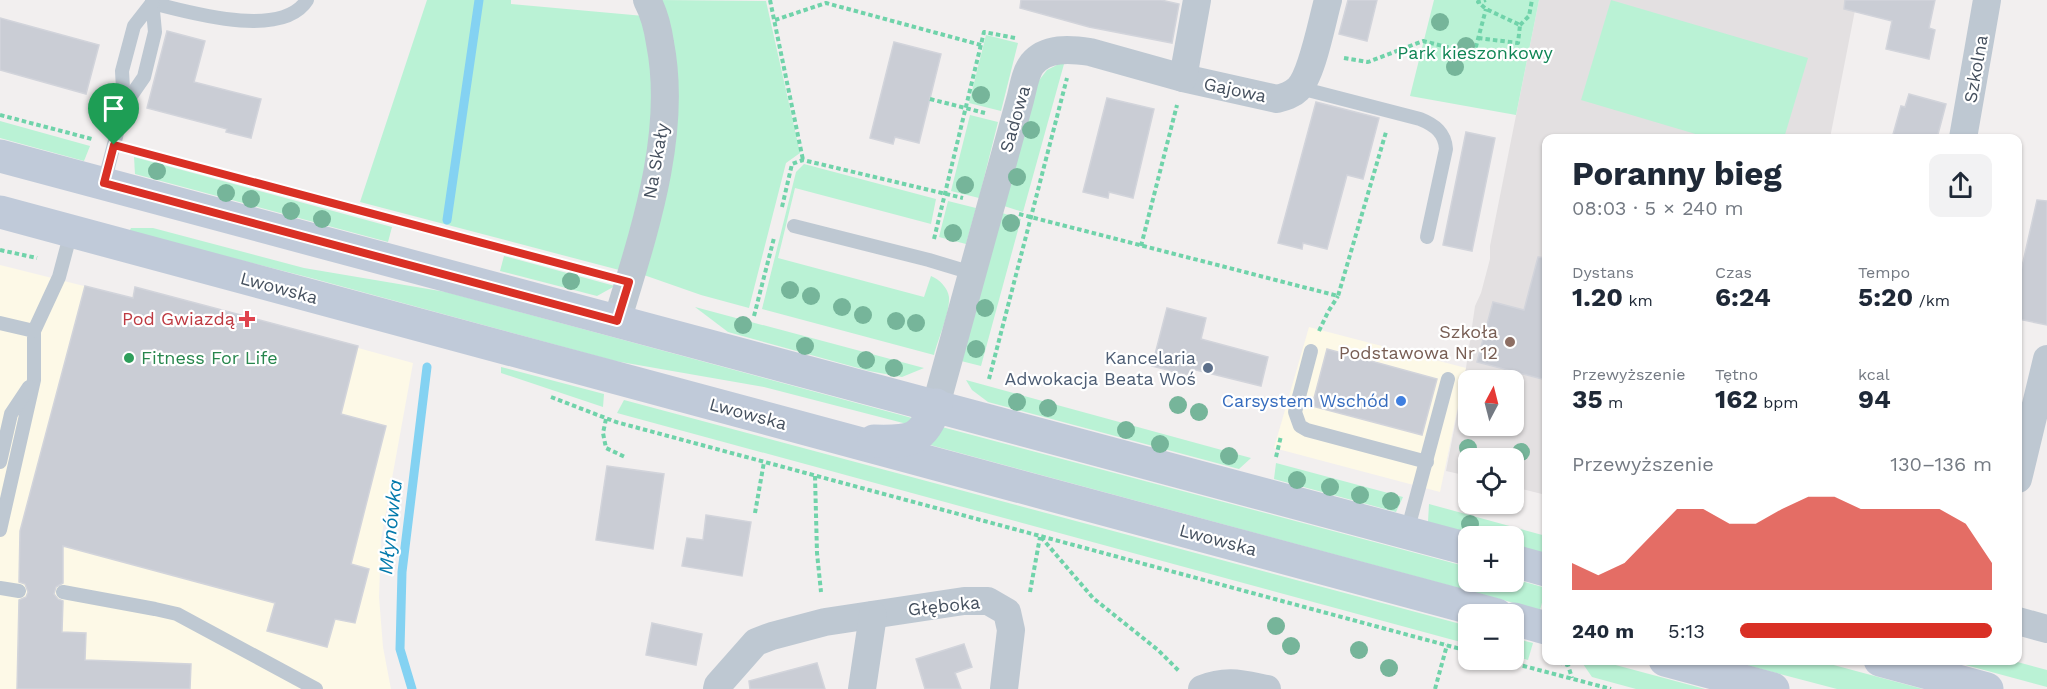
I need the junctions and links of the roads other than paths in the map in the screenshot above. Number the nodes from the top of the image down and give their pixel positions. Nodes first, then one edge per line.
1 (307, 0) edge
2 (647, 0) edge
3 (1197, 0) edge
4 (1328, 0) edge
5 (1987, 0) edge
6 (152, 1) edge
7 (1183, 78) junction
8 (1300, 88) junction
9 (124, 106) junction
10 (1963, 134) edge
11 (0, 156) edge
12 (104, 183) junction
13 (0, 212) edge
14 (794, 225) dead end
15 (71, 232) junction
16 (1427, 237) dead end
17 (972, 273) junction
18 (617, 321) junction
19 (0, 323) edge
20 (34, 331) junction
21 (1311, 351) dead end
22 (2047, 359) edge
23 (1448, 379) dead end
24 (34, 380) junction
25 (936, 405) junction
26 (845, 441) junction
27 (0, 462) edge
28 (1427, 462) junction
29 (2022, 462) edge
30 (0, 530) edge
31 (1407, 532) junction
32 (1458, 546) edge
33 (1524, 564) edge
34 (1542, 569) edge
35 (0, 588) edge
36 (19, 591) dead end
37 (63, 592) dead end
38 (1458, 605) edge
39 (873, 615) junction
40 (1524, 622) edge
41 (2022, 622) edge
42 (1542, 627) edge
43 (2047, 629) edge
44 (1684, 665) edge
45 (1898, 665) edge
46 (1192, 681) edge
47 (316, 689) edge
48 (717, 689) edge
49 (862, 689) edge
50 (1004, 689) edge
51 (1267, 689) edge
52 (1773, 689) edge
53 (1987, 689) edge

1 - 6 lane
2 - 18 street, Na Skały
3 - 7 street
4 - 8 street
5 - 10 street, Szkolna
6 - 9 lane
6 - 9 lane
7 - 8 street, Gajowa
7 - 17 street, Sadowa
8 - 16 lane
9 - 12 lane
11 - 12 main road
12 - 18 main road
13 - 15 main road, Lwowska
14 - 17 lane
15 - 20 lane
15 - 26 main road, Lwowska
17 - 25 street, Sadowa
18 - 25 main road
19 - 20 lane
20 - 24 lane
21 - 28 lane
22 - 29 street
23 - 28 lane
24 - 27 lane
24 - 30 lane
25 - 26 main road
25 - 31 main road
26 - 38 main road, Lwowska
28 - 31 lane
31 - 32 main road
33 - 34 main road
35 - 36 lane
37 - 47 lane
39 - 48 street, Głęboka
39 - 49 street
39 - 50 street, Głęboka
40 - 42 main road
41 - 43 street
44 - 52 main road
45 - 53 main road
46 - 51 street

